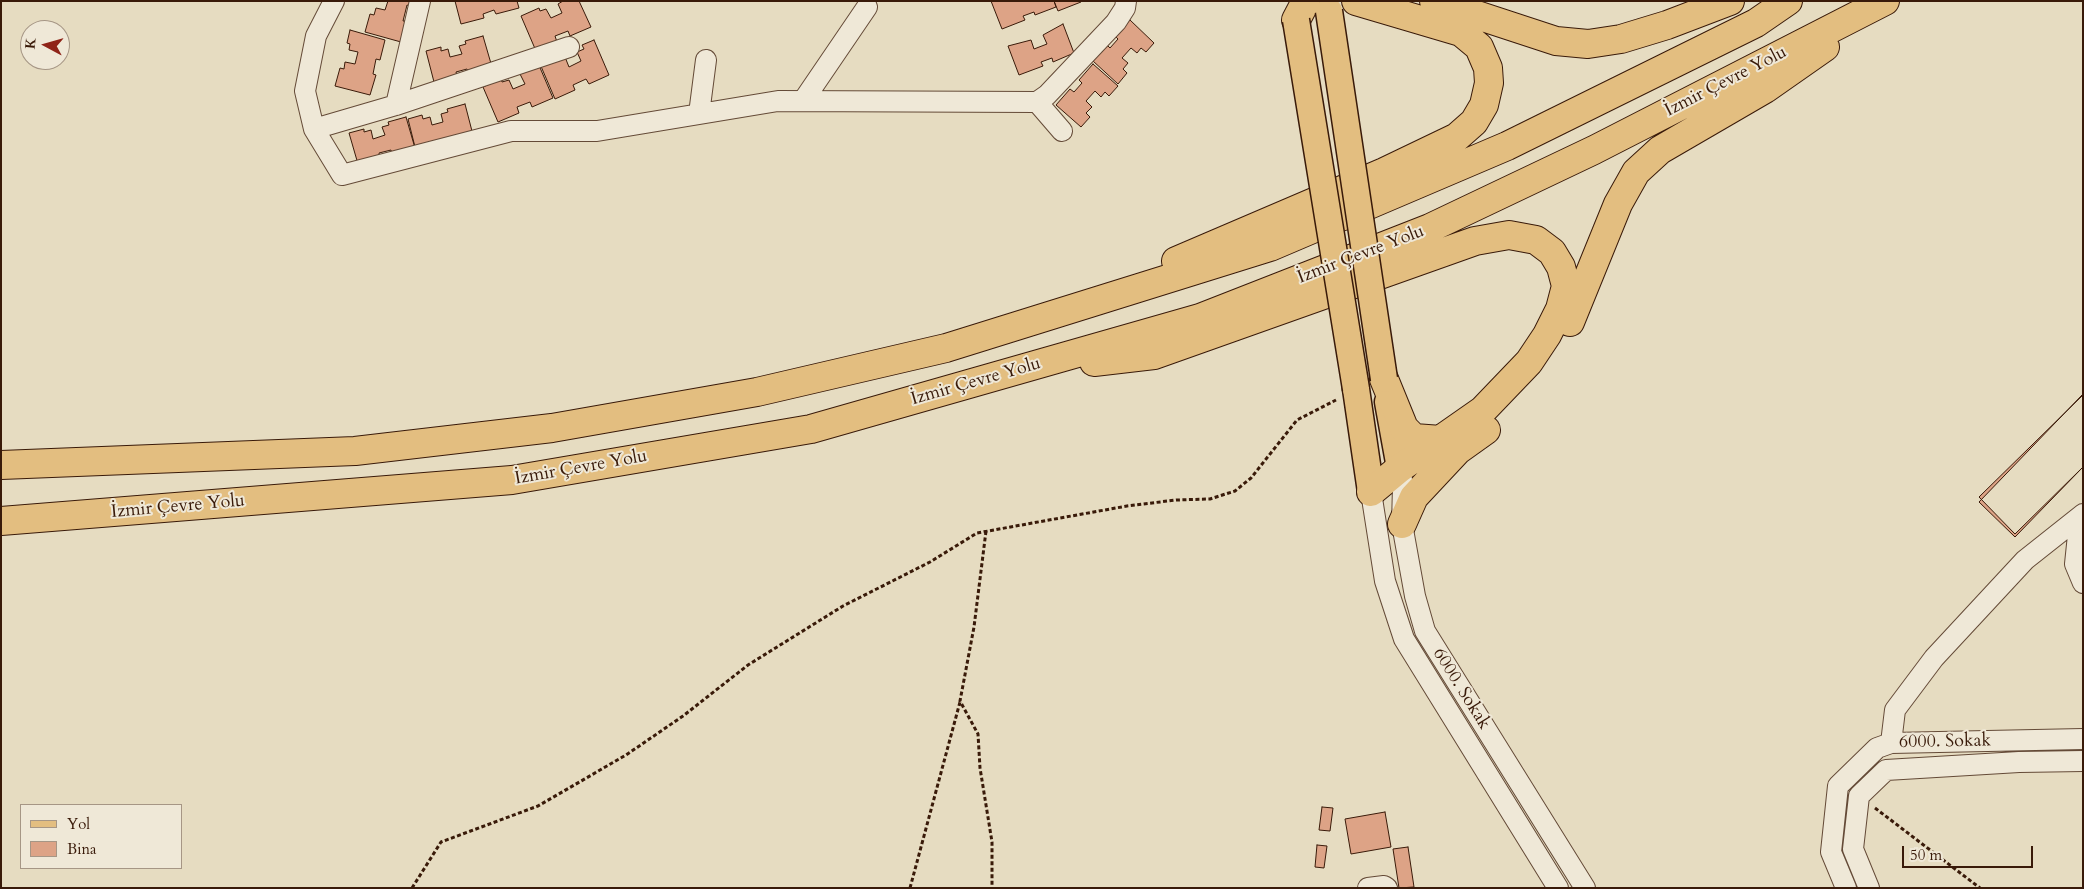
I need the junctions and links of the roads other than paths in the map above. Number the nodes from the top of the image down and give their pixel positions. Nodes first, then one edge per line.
1 (334, 1) edge
2 (420, 1) edge
3 (1126, 1) edge
4 (1356, 1) edge
5 (1434, 1) edge
6 (1730, 1) edge
7 (1788, 1) edge
8 (1885, 1) edge
9 (1892, 1) edge
10 (867, 7) dead end
11 (1310, 7) edge
12 (569, 47) dead end
13 (706, 60) dead end
14 (803, 101) junction
15 (1037, 102) junction
16 (396, 105) junction
17 (699, 114) junction
18 (314, 129) junction
19 (1062, 131) dead end
20 (1008, 330) junction
21 (1018, 370) junction
22 (1384, 380) junction
23 (1449, 445) junction
24 (1, 465) edge
25 (1402, 477) junction
26 (1371, 492) junction
27 (2083, 514) edge
28 (1, 521) edge
29 (1402, 524) junction
30 (2083, 527) edge
31 (2083, 583) edge
32 (2083, 739) edge
33 (1891, 743) junction
34 (2083, 761) edge
35 (1368, 888) edge
36 (1387, 888) edge
37 (1558, 888) edge
38 (1585, 888) edge
39 (1846, 888) edge
40 (1869, 888) edge

1 - 18 street
2 - 16 street
3 - 15 street
4 - 20 highway
5 - 6 highway
7 - 20 highway
8 - 21 highway, İzmir Çevre Yolu
9 - 23 highway
10 - 14 street
11 - 22 main road, bridge
11 - 26 main road, bridge
12 - 16 street
13 - 17 street
14 - 15 street
14 - 17 street
15 - 19 street
16 - 18 street
17 - 18 street
20 - 24 highway
21 - 23 highway
21 - 28 highway, İzmir Çevre Yolu
22 - 23 highway
22 - 25 main road
23 - 25 highway
23 - 29 highway
25 - 26 highway
25 - 29 street, 6000. Sokak
26 - 37 street, 6000. Sokak
27 - 33 street
29 - 38 street, 6000. Sokak
30 - 31 street
32 - 33 street, 6000. Sokak
33 - 39 street, 6000. Sokak
34 - 40 street, 6000. Sokak
35 - 36 street

